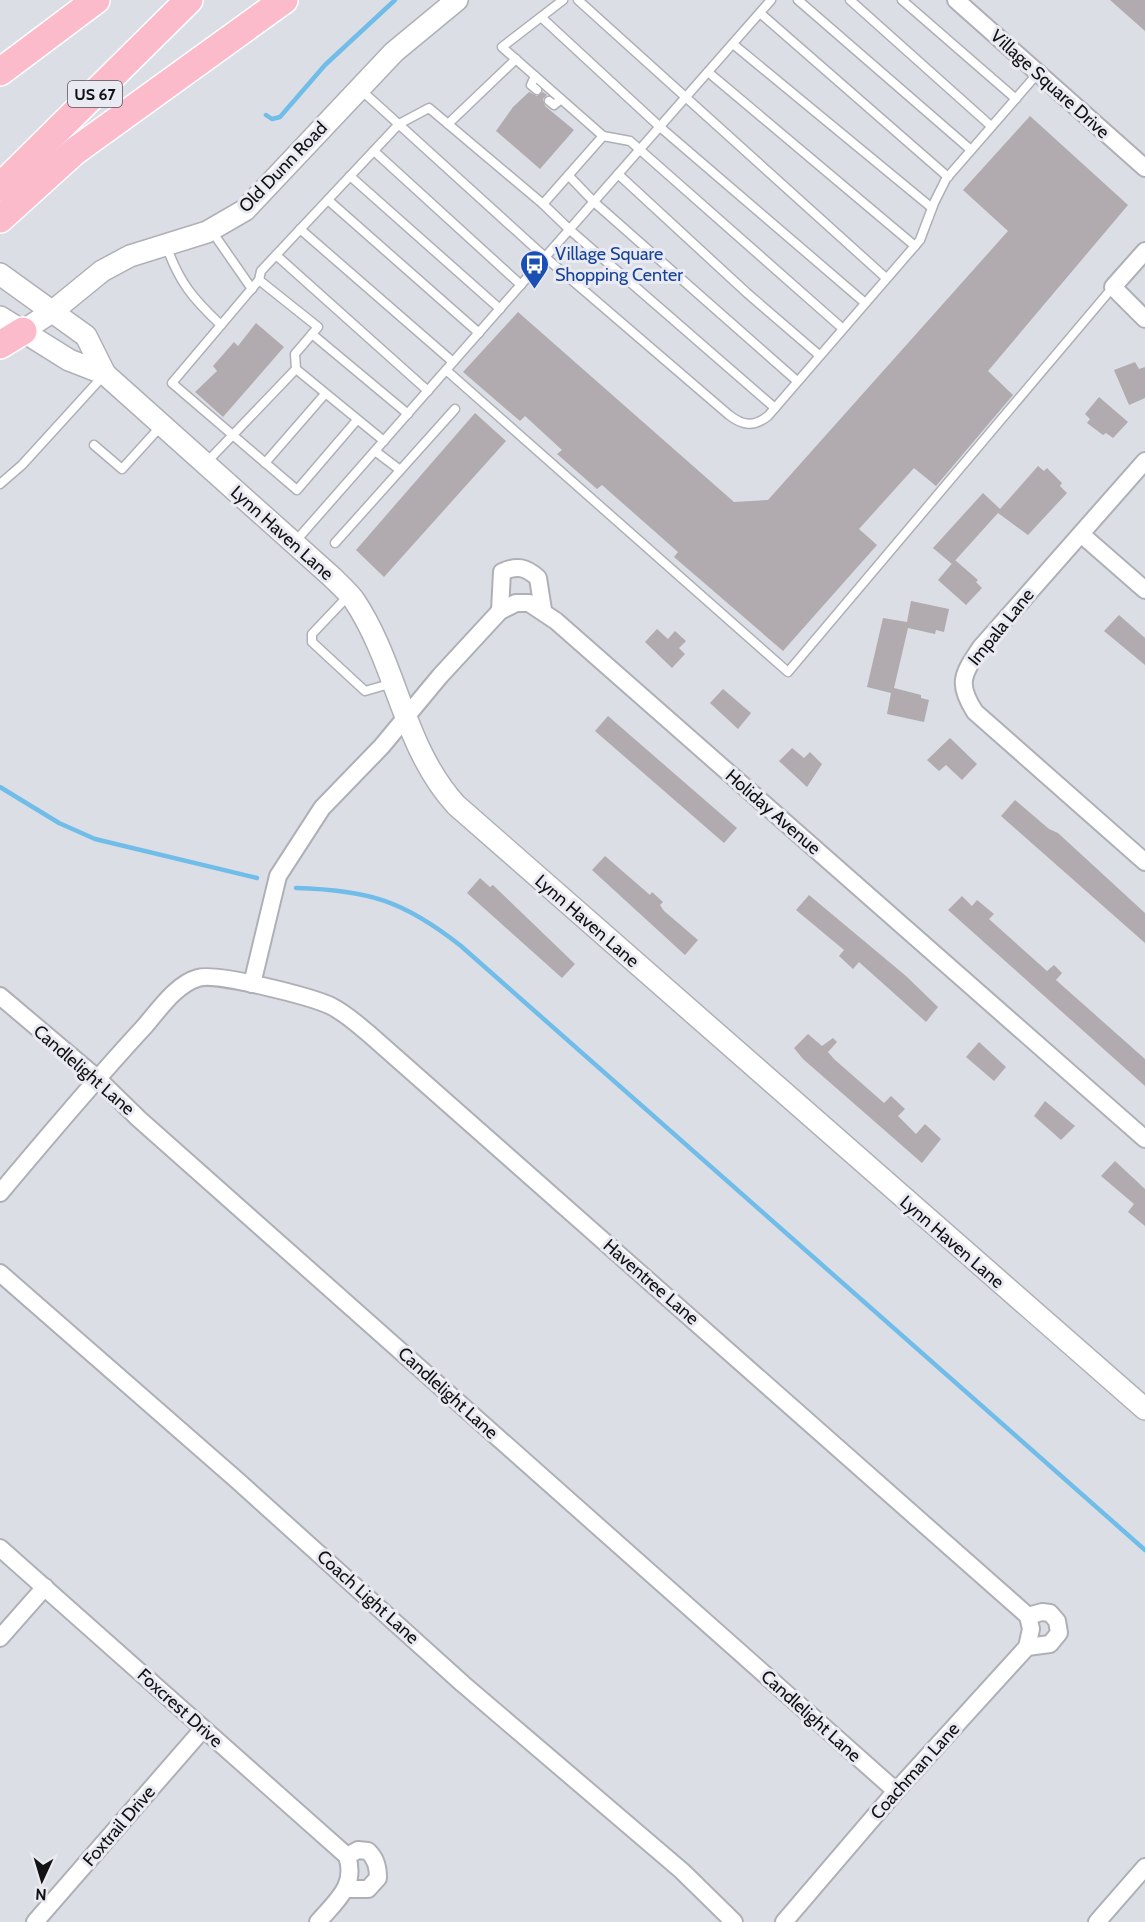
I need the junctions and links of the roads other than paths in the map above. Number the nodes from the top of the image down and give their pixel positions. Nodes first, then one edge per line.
1 (96, 0) edge
2 (189, 0) edge
3 (284, 0) edge
4 (457, 0) edge
5 (563, 0) edge
6 (578, 0) edge
7 (771, 0) edge
8 (798, 0) edge
9 (850, 0) edge
10 (902, 0) edge
11 (956, 0) edge
12 (760, 13) junction
13 (541, 17) junction
14 (733, 44) junction
15 (516, 59) junction
16 (0, 72) edge
17 (708, 72) junction
18 (1038, 73) junction
19 (535, 76) junction
20 (358, 87) junction
21 (537, 90) dead end
22 (561, 99) junction
23 (686, 99) junction
24 (1016, 99) junction
25 (549, 100) dead end
26 (399, 124) junction
27 (448, 124) junction
28 (660, 126) junction
29 (992, 126) junction
30 (603, 136) junction
31 (374, 150) junction
32 (640, 150) junction
33 (971, 150) junction
34 (1145, 168) edge
35 (618, 174) junction
36 (350, 176) junction
37 (569, 176) junction
38 (948, 177) junction
39 (0, 187) edge
40 (328, 200) junction
41 (594, 201) junction
42 (543, 204) junction
43 (932, 208) junction
44 (0, 219) edge
45 (300, 229) junction
46 (211, 230) junction
47 (570, 230) junction
48 (166, 245) junction
49 (915, 246) junction
50 (1145, 251) edge
51 (276, 255) junction
52 (545, 257) junction
53 (0, 274) edge
54 (886, 278) junction
55 (259, 280) junction
56 (521, 285) junction
57 (1113, 287) junction
58 (252, 289) junction
59 (864, 302) junction
60 (500, 309) junction
61 (53, 311) junction
62 (0, 317) edge
63 (1145, 319) edge
64 (221, 325) junction
65 (842, 328) junction
66 (23, 331) junction
67 (479, 333) junction
68 (312, 334) junction
69 (0, 345) edge
70 (819, 355) junction
71 (453, 362) junction
72 (296, 369) junction
73 (446, 370) junction
74 (105, 374) junction
75 (797, 381) junction
76 (428, 390) junction
77 (326, 394) junction
78 (775, 408) junction
79 (455, 409) dead end
80 (408, 414) junction
81 (357, 420) junction
82 (161, 425) junction
83 (231, 435) junction
84 (384, 441) junction
85 (94, 445) dead end
86 (375, 451) junction
87 (1145, 461) edge
88 (265, 463) junction
89 (204, 464) junction
90 (400, 470) junction
91 (0, 484) edge
92 (1081, 534) junction
93 (294, 543) junction
94 (335, 543) dead end
95 (1145, 590) edge
96 (349, 595) junction
97 (543, 610) junction
98 (500, 611) junction
99 (393, 683) junction
100 (406, 717) junction
101 (1145, 862) edge
102 (252, 984) junction
103 (0, 996) edge
104 (97, 1078) junction
105 (1145, 1139) edge
106 (0, 1193) edge
107 (0, 1274) edge
108 (1145, 1409) edge
109 (0, 1548) edge
110 (45, 1587) junction
111 (1028, 1616) junction
112 (0, 1638) edge
113 (1027, 1647) junction
114 (203, 1729) junction
115 (896, 1791) junction
116 (348, 1856) junction
117 (1145, 1867) edge
118 (349, 1882) junction
119 (36, 1922) edge
120 (318, 1922) edge
121 (734, 1922) edge
122 (784, 1922) edge
123 (1097, 1922) edge

1 - 16 main road
2 - 39 main road, US 67
3 - 44 main road, US 67
4 - 20 street, Old Dunn Road
5 - 13 lane
6 - 23 lane
7 - 12 lane
8 - 33 lane
9 - 29 lane
10 - 24 lane
11 - 18 street, Village Square Drive
12 - 14 lane
12 - 38 lane
13 - 15 lane
13 - 28 lane
14 - 17 lane
14 - 43 lane
15 - 19 lane
15 - 27 lane
17 - 23 lane
17 - 49 lane
18 - 24 lane
18 - 34 street, Village Square Drive
19 - 21 lane
19 - 22 lane
20 - 26 lane
20 - 46 street, Old Dunn Road
22 - 25 lane
22 - 30 lane
23 - 28 lane
23 - 54 lane
24 - 29 lane
26 - 27 lane
26 - 31 lane
26 - 52 lane
27 - 42 lane
28 - 32 lane
28 - 59 lane
29 - 33 lane
30 - 32 lane
30 - 37 lane
31 - 36 lane
31 - 56 lane
32 - 35 lane
32 - 65 lane
33 - 38 lane
35 - 41 lane
35 - 70 lane
36 - 40 lane
36 - 60 lane
37 - 41 lane
37 - 42 lane
38 - 43 lane
40 - 45 lane
40 - 67 lane
41 - 47 lane
41 - 75 lane
42 - 47 lane
43 - 49 lane
45 - 51 lane
45 - 71 lane
46 - 48 street, Old Dunn Road
46 - 58 lane
47 - 52 lane
47 - 78 lane
48 - 61 street, Old Dunn Road
48 - 64 lane
49 - 54 lane
50 - 57 street
51 - 55 lane
51 - 76 lane
52 - 56 lane
52 - 78 lane
53 - 61 street, Lynn Haven Lane
54 - 59 lane
55 - 58 lane
55 - 68 lane
56 - 60 lane
57 - 63 street
57 - 73 lane
58 - 64 lane
59 - 65 lane
60 - 67 lane
61 - 66 street, Old Dunn Road
61 - 74 street, Lynn Haven Lane
62 - 66 street, Lynn Haven Lane
64 - 83 lane
65 - 70 lane
66 - 69 main road
66 - 74 street, Lynn Haven Lane
67 - 71 lane
68 - 72 lane
68 - 80 lane
70 - 75 lane
71 - 73 lane
72 - 77 lane
72 - 83 lane
73 - 76 lane
74 - 82 street, Lynn Haven Lane
74 - 91 lane
75 - 78 lane
76 - 80 lane
77 - 81 lane
77 - 88 lane
79 - 90 lane
80 - 84 lane
81 - 84 lane
81 - 88 lane
82 - 85 lane
82 - 89 street, Lynn Haven Lane
83 - 88 lane
83 - 89 lane
84 - 86 lane
86 - 90 lane
86 - 93 lane
87 - 92 street, Impala Lane
89 - 93 street, Lynn Haven Lane
90 - 94 lane
92 - 95 street
92 - 101 street, Impala Lane
93 - 96 street, Lynn Haven Lane
96 - 99 street, Lynn Haven Lane
96 - 99 lane
97 - 98 street, Holiday Avenue
97 - 98 street
97 - 105 street, Holiday Avenue
98 - 100 street
99 - 100 street, Lynn Haven Lane
100 - 102 street
100 - 108 street, Lynn Haven Lane
102 - 104 street, Haventree Lane
102 - 111 street, Haventree Lane
103 - 104 street, Candlelight Lane
104 - 106 street, Haventree Lane
104 - 115 street, Candlelight Lane
107 - 121 street, Coach Light Lane
109 - 110 street, Foxcrest Drive
110 - 112 street
110 - 114 street, Foxcrest Drive
111 - 113 street
111 - 113 street
113 - 115 street, Coachman Lane
114 - 116 street, Foxcrest Drive
114 - 119 street, Foxtrail Drive
115 - 122 street, Coachman Lane
116 - 118 street
116 - 118 street
117 - 123 street
118 - 120 street

